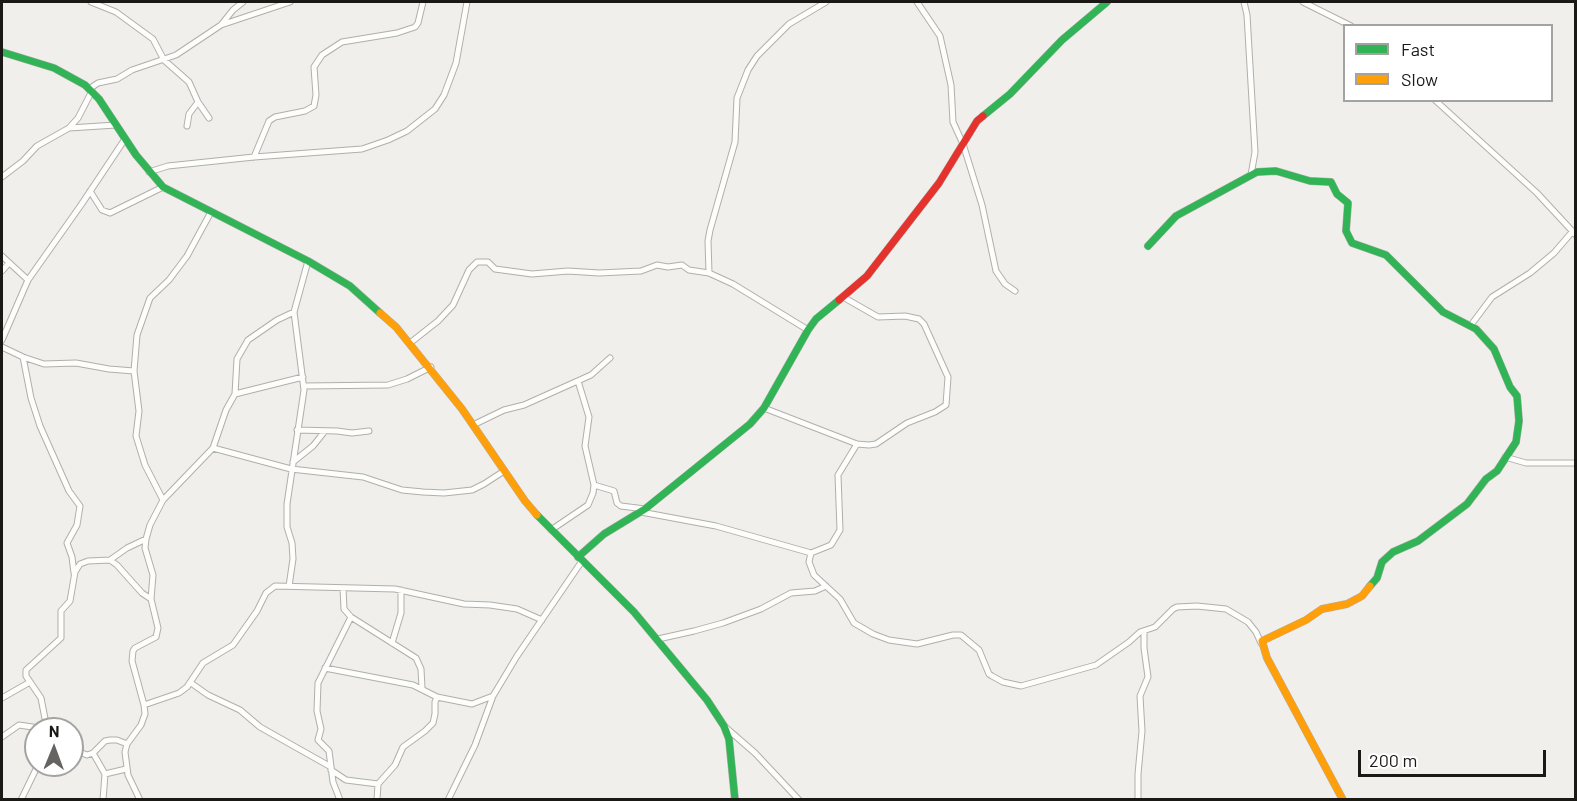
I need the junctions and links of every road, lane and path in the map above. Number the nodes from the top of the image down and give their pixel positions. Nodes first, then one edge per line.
1 (91, 2) edge
2 (243, 2) edge
3 (290, 2) edge
4 (423, 2) edge
5 (467, 2) edge
6 (826, 2) edge
7 (917, 2) edge
8 (1107, 2) edge
9 (1244, 2) edge
10 (1303, 2) edge
11 (1347, 24) edge
12 (222, 25) junction
13 (2, 52) edge
14 (164, 60) junction
15 (91, 90) junction
16 (198, 102) junction
17 (1437, 102) edge
18 (209, 118) dead end
19 (116, 125) junction
20 (187, 126) dead end
21 (69, 128) junction
22 (124, 139) junction
23 (963, 144) junction
24 (254, 157) junction
25 (149, 172) junction
26 (1251, 175) junction
27 (2, 177) edge
28 (163, 187) junction
29 (90, 192) junction
30 (211, 212) junction
31 (1574, 234) edge
32 (1148, 246) dead end
33 (2, 256) edge
34 (308, 261) junction
35 (9, 263) junction
36 (2, 271) edge
37 (709, 273) junction
38 (28, 280) junction
39 (1015, 291) dead end
40 (843, 297) junction
41 (294, 312) junction
42 (2, 315) edge
43 (9, 319) junction
44 (1471, 325) junction
45 (808, 330) junction
46 (2, 340) edge
47 (411, 343) junction
48 (2, 347) edge
49 (23, 357) junction
50 (610, 358) dead end
51 (431, 368) junction
52 (134, 371) junction
53 (303, 377) junction
54 (579, 381) junction
55 (304, 386) junction
56 (235, 394) junction
57 (764, 408) junction
58 (473, 425) junction
59 (297, 430) junction
60 (325, 431) junction
61 (369, 431) dead end
62 (857, 444) junction
63 (213, 447) junction
64 (1505, 457) junction
65 (293, 462) junction
66 (1575, 464) edge
67 (291, 469) junction
68 (504, 471) junction
69 (594, 485) junction
70 (163, 500) junction
71 (643, 511) junction
72 (552, 530) junction
73 (146, 539) junction
74 (811, 553) junction
75 (580, 559) junction
76 (110, 560) junction
77 (74, 578) junction
78 (289, 586) junction
79 (826, 586) junction
80 (343, 588) junction
81 (401, 590) junction
82 (151, 599) junction
83 (351, 617) junction
84 (542, 620) junction
85 (1144, 631) junction
86 (658, 639) junction
87 (392, 642) junction
88 (1261, 643) junction
89 (325, 668) junction
90 (30, 682) junction
91 (191, 683) junction
92 (422, 688) junction
93 (493, 696) junction
94 (437, 697) junction
95 (2, 698) edge
96 (144, 705) junction
97 (45, 717) edge
98 (24, 726) edge
99 (724, 726) junction
100 (2, 737) edge
101 (127, 744) junction
102 (84, 753) edge
103 (93, 753) junction
104 (331, 768) junction
105 (126, 769) junction
106 (105, 774) junction
107 (32, 777) edge
108 (378, 784) junction
109 (21, 800) edge
110 (103, 800) edge
111 (140, 800) edge
112 (340, 800) edge
113 (377, 800) edge
114 (448, 800) edge
115 (735, 800) edge
116 (799, 800) edge
117 (1138, 800) edge
118 (1343, 800) edge

1 - 14 street
2 - 12 street
3 - 12 street
4 - 24 street
5 - 24 street
6 - 37 street
7 - 23 street
8 - 23 street
9 - 26 street
10 - 11 street
12 - 14 street
13 - 15 street
14 - 15 street
14 - 16 street
15 - 19 street
15 - 21 street
16 - 18 street
16 - 20 street
17 - 31 street
19 - 21 street
19 - 22 street
21 - 27 street
22 - 25 street
22 - 29 street
23 - 39 street
23 - 40 street
24 - 25 street
25 - 28 street
26 - 32 street
26 - 44 street
28 - 29 street
28 - 30 street
29 - 38 street
30 - 34 street
30 - 52 street
31 - 44 street
33 - 35 street
34 - 41 street
34 - 47 street
35 - 36 street
35 - 38 street
37 - 45 street
37 - 47 street
38 - 43 street
40 - 45 street
40 - 62 street
41 - 53 street
41 - 56 street
42 - 43 street
43 - 46 street
44 - 64 street
45 - 57 street
47 - 51 street
48 - 49 street
49 - 52 street
49 - 77 street
50 - 54 street
51 - 55 street
51 - 58 street
52 - 70 street
53 - 55 street
53 - 56 street
54 - 58 street
54 - 69 street
55 - 59 street
56 - 63 street
57 - 62 street
57 - 71 street
58 - 68 street
59 - 60 street
59 - 65 street
60 - 61 street
60 - 65 street
62 - 74 street
63 - 67 street
63 - 70 street
64 - 66 street
64 - 88 street
65 - 67 street
67 - 68 street
67 - 78 street
68 - 72 street
69 - 71 street
69 - 72 street
70 - 73 street
71 - 74 street
71 - 75 street
72 - 75 street
73 - 76 street
73 - 82 street
74 - 79 street
75 - 84 street
75 - 86 street
76 - 77 street
76 - 82 street
77 - 90 street
78 - 80 street
78 - 91 street
79 - 85 street
79 - 86 street
80 - 81 street
80 - 83 street
81 - 84 street
81 - 87 street
82 - 96 street
83 - 87 street
83 - 89 street
84 - 93 street
85 - 88 street
85 - 117 street
86 - 99 street
87 - 92 street
88 - 118 street
89 - 92 street
89 - 104 street
90 - 95 street
90 - 97 street
91 - 96 street
91 - 104 street
92 - 94 street
93 - 94 street
93 - 114 street
94 - 108 street
96 - 101 street
98 - 100 street
99 - 115 street
99 - 116 street
101 - 103 street
101 - 105 street
102 - 103 street
103 - 106 street
104 - 108 street
104 - 112 street
105 - 106 street
105 - 111 street
106 - 110 street
107 - 109 street
108 - 113 street

